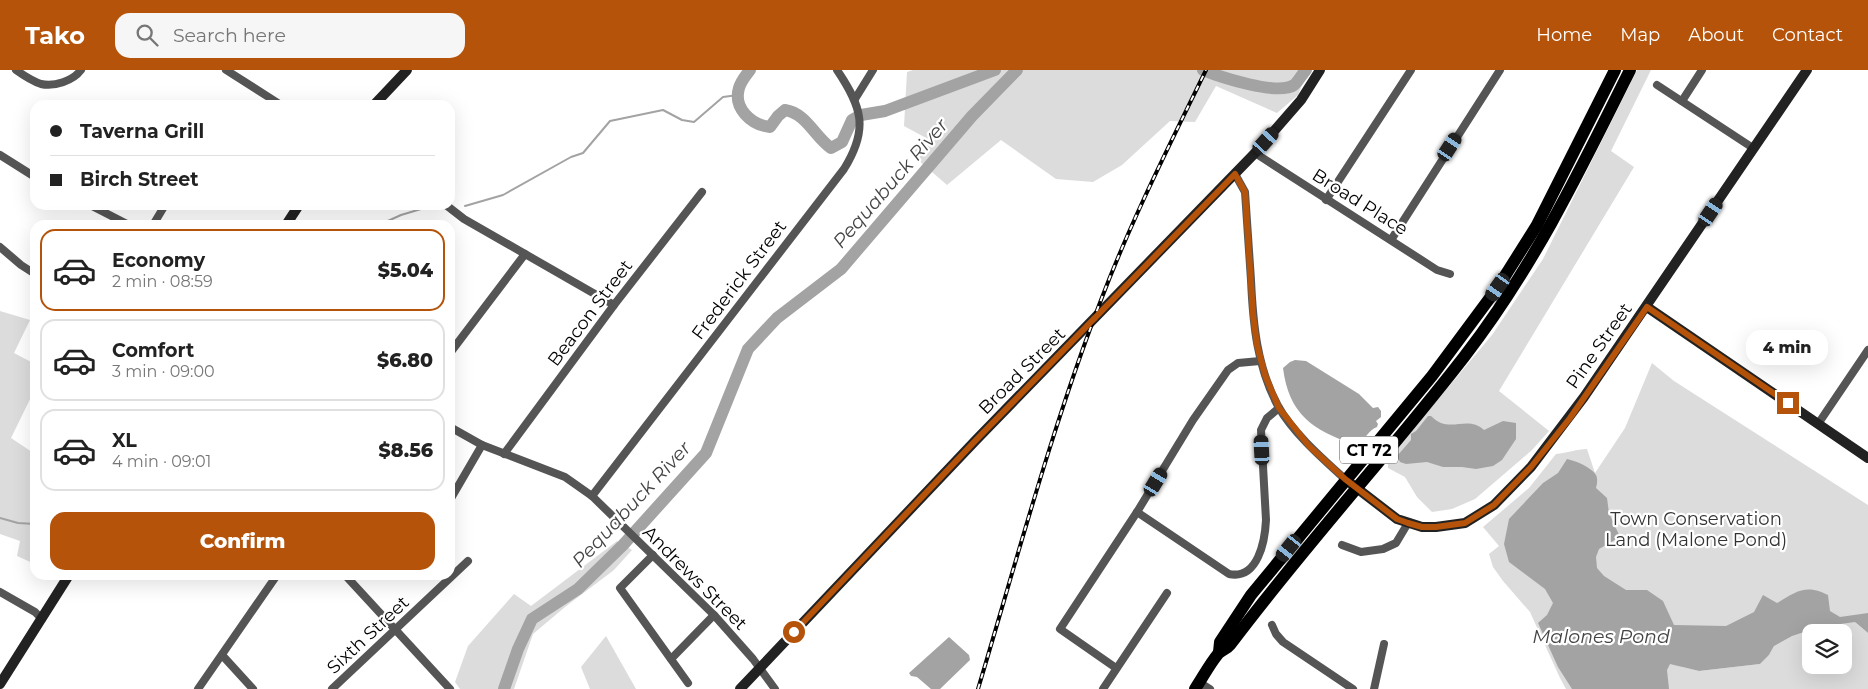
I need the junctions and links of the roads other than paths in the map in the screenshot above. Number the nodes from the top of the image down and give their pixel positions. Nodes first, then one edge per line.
1 (16, 70) edge
2 (81, 70) edge
3 (226, 70) edge
4 (406, 70) edge
5 (837, 70) edge
6 (873, 70) edge
7 (1320, 70) edge
8 (1411, 70) edge
9 (1500, 70) edge
10 (1615, 70) edge
11 (1630, 70) edge
12 (1702, 70) edge
13 (1807, 70) edge
14 (1657, 85) dead end
15 (855, 99) junction
16 (273, 100) edge
17 (379, 100) edge
18 (1682, 101) junction
19 (1753, 148) junction
20 (1256, 153) junction
21 (0, 155) edge
22 (30, 174) edge
23 (1235, 174) junction
24 (702, 192) dead end
25 (1326, 200) junction
26 (100, 210) edge
27 (452, 210) edge
28 (119, 220) edge
29 (1391, 240) junction
30 (0, 247) edge
31 (525, 254) junction
32 (30, 271) edge
33 (1450, 274) dead end
34 (614, 305) junction
35 (1647, 307) junction
36 (455, 346) edge
37 (1868, 350) edge
38 (1260, 362) junction
39 (1279, 408) junction
40 (1818, 424) junction
41 (455, 430) edge
42 (482, 445) junction
43 (504, 454) junction
44 (1868, 458) edge
45 (1345, 479) junction
46 (1356, 488) junction
47 (455, 491) edge
48 (592, 496) junction
49 (1137, 512) junction
50 (1408, 523) junction
51 (1342, 545) dead end
52 (653, 555) junction
53 (468, 561) dead end
54 (455, 573) edge
55 (66, 580) edge
56 (274, 580) edge
57 (350, 580) edge
58 (448, 580) edge
59 (0, 592) edge
60 (1167, 593) dead end
61 (714, 615) junction
62 (42, 619) junction
63 (1272, 625) dead end
64 (395, 630) junction
65 (1384, 644) dead end
66 (1219, 652) junction
67 (222, 655) junction
68 (671, 659) junction
69 (1116, 668) junction
70 (759, 669) junction
71 (0, 684) edge
72 (688, 684) dead end
73 (1201, 687) edge
74 (198, 689) edge
75 (253, 689) edge
76 (332, 689) edge
77 (450, 689) edge
78 (740, 689) edge
79 (775, 689) edge
80 (1103, 689) edge
81 (1353, 689) edge
82 (1374, 689) edge

1 - 2 street
3 - 16 street
4 - 17 main road
5 - 15 street, Frederick Street
6 - 15 street
7 - 20 main road, Broad Street
8 - 25 street
9 - 29 street
10 - 45 highway, CT 72
11 - 46 highway, CT 72
12 - 18 street
13 - 19 main road, Pine Street
14 - 18 street
15 - 48 street, Frederick Street
18 - 19 street
19 - 35 main road, Pine Street
20 - 23 main road, Broad Street
20 - 25 street, Broad Place
21 - 22 street
23 - 38 street
23 - 70 main road, Broad Street
24 - 34 street, Beacon Street
25 - 29 street, Broad Place
26 - 28 street
27 - 31 street
29 - 33 street, Broad Place
30 - 32 street
31 - 34 street
31 - 36 street
34 - 43 street, Beacon Street
35 - 40 main road
35 - 50 main road, Pine Street
37 - 40 street
38 - 39 street
38 - 49 street
39 - 45 street
39 - 49 street
40 - 44 main road
41 - 42 street, Andrews Street
42 - 43 street, Andrews Street
42 - 47 street
43 - 48 street, Andrews Street
45 - 46 main road, Pine Street
45 - 66 highway, CT 72
46 - 50 main road, Pine Street
46 - 66 highway, CT 72
48 - 52 street, Andrews Street
49 - 69 street
50 - 51 street
52 - 61 street, Andrews Street
52 - 68 street
53 - 54 street, Sixth Street
55 - 62 main road
56 - 67 street
57 - 64 street
58 - 64 street, Sixth Street
59 - 62 street
60 - 69 street
61 - 68 street
61 - 70 street, Andrews Street
62 - 71 main road
63 - 81 street
64 - 76 street, Sixth Street
64 - 77 street
65 - 82 street
66 - 73 highway, CT 72
67 - 74 street
67 - 75 street
68 - 72 street
69 - 80 street
70 - 78 main road, Broad Street
70 - 79 street, Andrews Street

